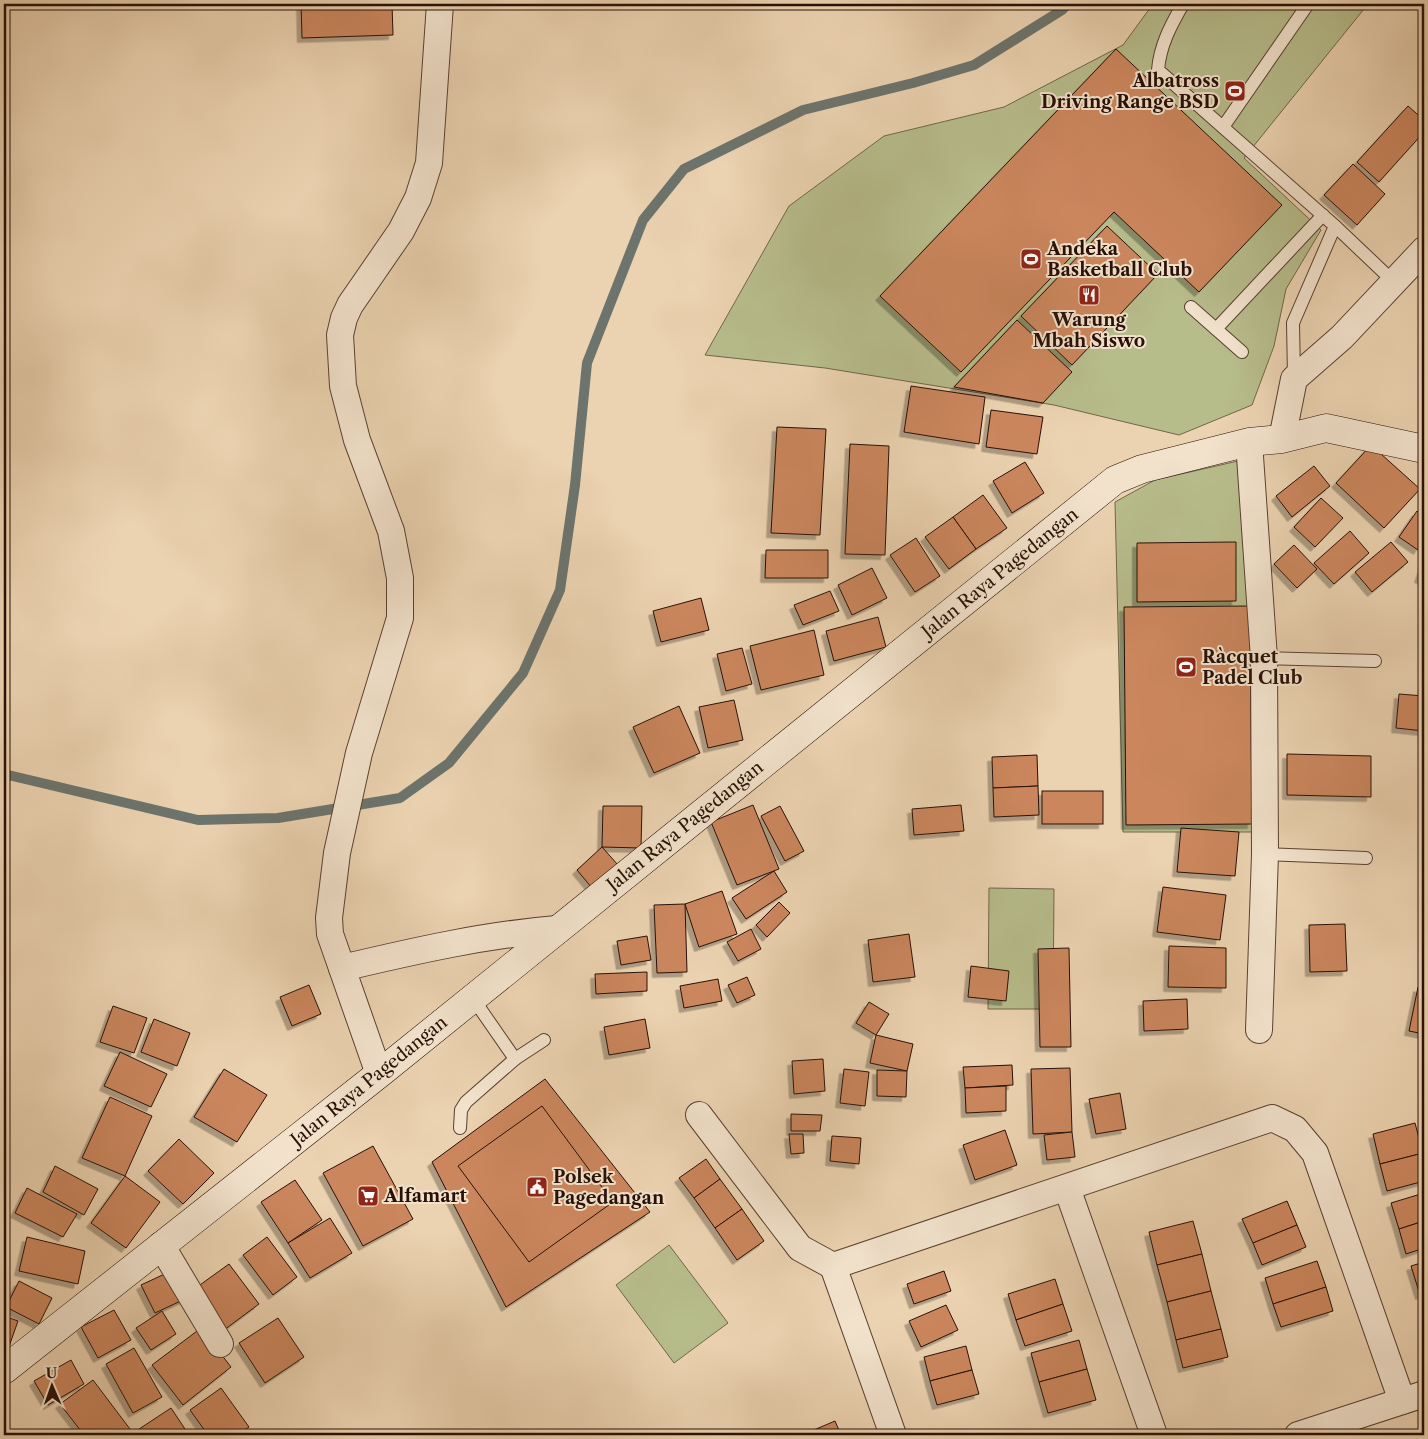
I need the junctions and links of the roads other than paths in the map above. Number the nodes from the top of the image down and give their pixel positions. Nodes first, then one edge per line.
1 (440, 4) edge
2 (1183, 4) edge
3 (1308, 4) edge
4 (1223, 127) junction
5 (1323, 215) junction
6 (1335, 226) junction
7 (1424, 250) edge
8 (1395, 283) junction
9 (1191, 307) dead end
10 (1216, 329) junction
11 (1242, 352) dead end
12 (1294, 379) junction
13 (1282, 438) junction
14 (1249, 442) junction
15 (1424, 449) edge
16 (1264, 658) junction
17 (1374, 661) dead end
18 (1265, 854) junction
19 (1366, 858) dead end
20 (557, 929) junction
21 (342, 968) junction
22 (472, 998) junction
23 (1259, 1030) dead end
24 (544, 1040) dead end
25 (514, 1059) junction
26 (379, 1074) junction
27 (699, 1115) dead end
28 (460, 1128) dead end
29 (1068, 1188) junction
30 (161, 1245) junction
31 (832, 1266) junction
32 (220, 1344) dead end
33 (4, 1370) edge
34 (1413, 1397) edge
35 (893, 1435) edge
36 (1154, 1435) edge
37 (1298, 1435) edge

1 - 21 street
2 - 4 lane
3 - 4 lane
4 - 5 lane
5 - 6 lane
5 - 10 lane
6 - 8 lane
6 - 12 lane
7 - 8 street
8 - 12 street
9 - 10 lane
10 - 11 lane
12 - 13 street
13 - 14 street, Jalan Raya Pagedangan
13 - 15 street, Jalan Raya Pagedangan
14 - 16 street
14 - 20 street, Jalan Raya Pagedangan
16 - 17 lane
16 - 18 street
18 - 19 lane
18 - 23 street
20 - 21 street
20 - 22 street, Jalan Raya Pagedangan
21 - 26 street
22 - 25 lane
22 - 26 street, Jalan Raya Pagedangan
24 - 25 lane
25 - 28 lane
26 - 30 street, Jalan Raya Pagedangan
27 - 31 street
29 - 31 street
29 - 34 street
29 - 36 street
30 - 32 street
30 - 33 street, Jalan Raya Pagedangan
31 - 35 street
34 - 37 street

